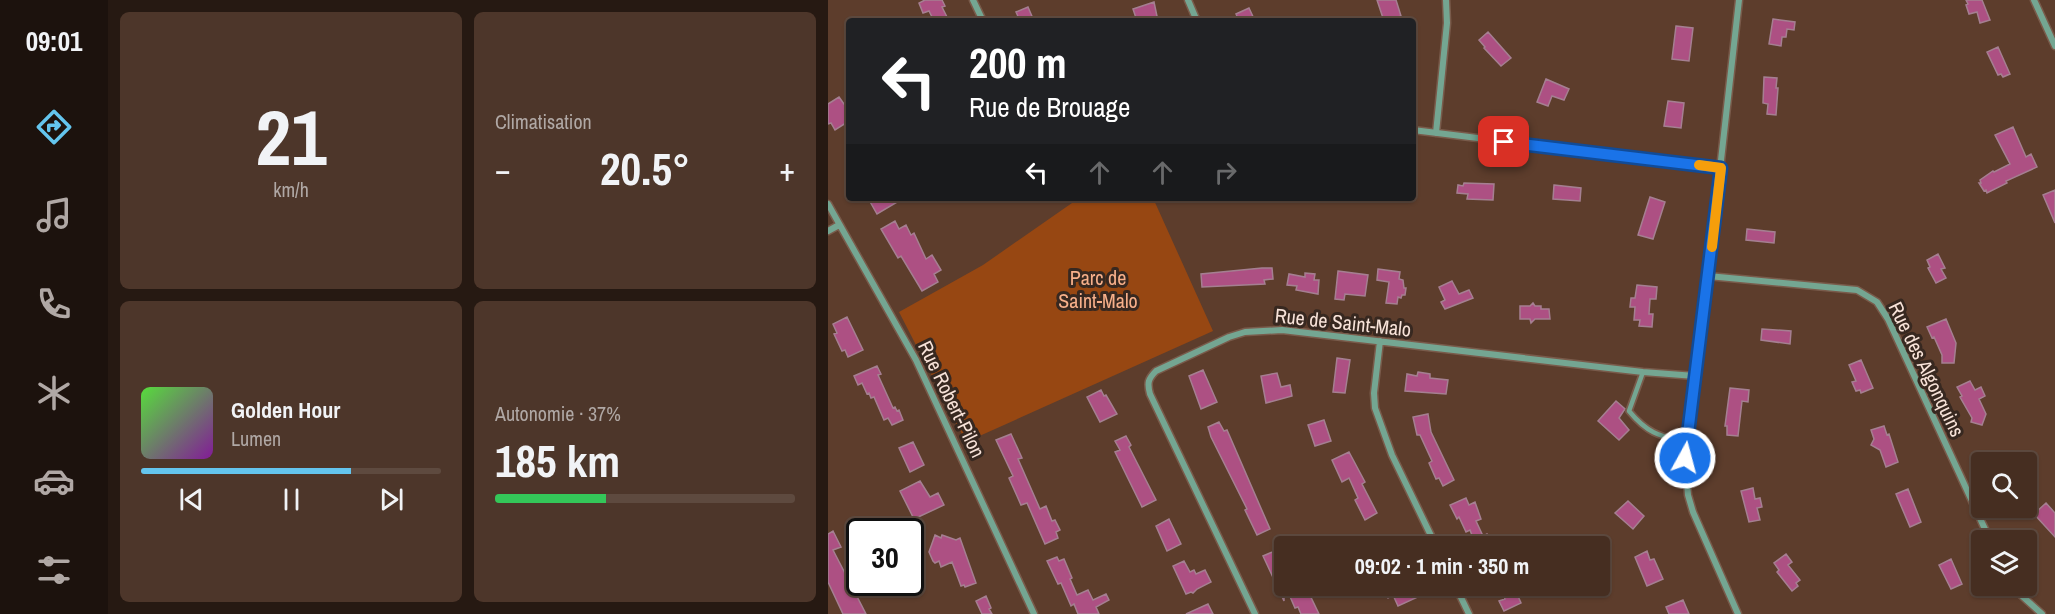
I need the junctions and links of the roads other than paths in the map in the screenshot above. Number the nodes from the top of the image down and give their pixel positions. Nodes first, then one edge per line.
1 (973, 0) edge
2 (1188, 0) edge
3 (1446, 0) edge
4 (1739, 0) edge
5 (2034, 0) edge
6 (982, 18) edge
7 (1196, 18) edge
8 (2055, 46) edge
9 (1416, 130) edge
10 (1436, 133) junction
11 (1721, 168) junction
12 (828, 204) edge
13 (840, 225) junction
14 (828, 231) edge
15 (1708, 276) junction
16 (1380, 341) junction
17 (1643, 372) junction
18 (1695, 376) junction
19 (1687, 443) junction
20 (1985, 530) edge
21 (1431, 536) edge
22 (1460, 596) edge
23 (2021, 596) edge
24 (1034, 614) edge
25 (1255, 614) edge
26 (1468, 614) edge
27 (1738, 614) edge
28 (2042, 614) edge

1 - 6 street
2 - 7 street
3 - 10 street
4 - 11 street
5 - 8 street
9 - 10 street
10 - 11 street
11 - 15 street
12 - 13 street, Rue Robert-Pilon
13 - 14 street
13 - 24 street, Rue Robert-Pilon
15 - 18 street
15 - 20 street, Rue des Algonquins
16 - 17 street, Rue de Saint-Malo
16 - 21 street
16 - 25 street, Rue de Saint-Malo
17 - 18 street, Rue de Saint-Malo
17 - 19 lane
18 - 19 street
19 - 27 street
22 - 26 street
23 - 28 street

